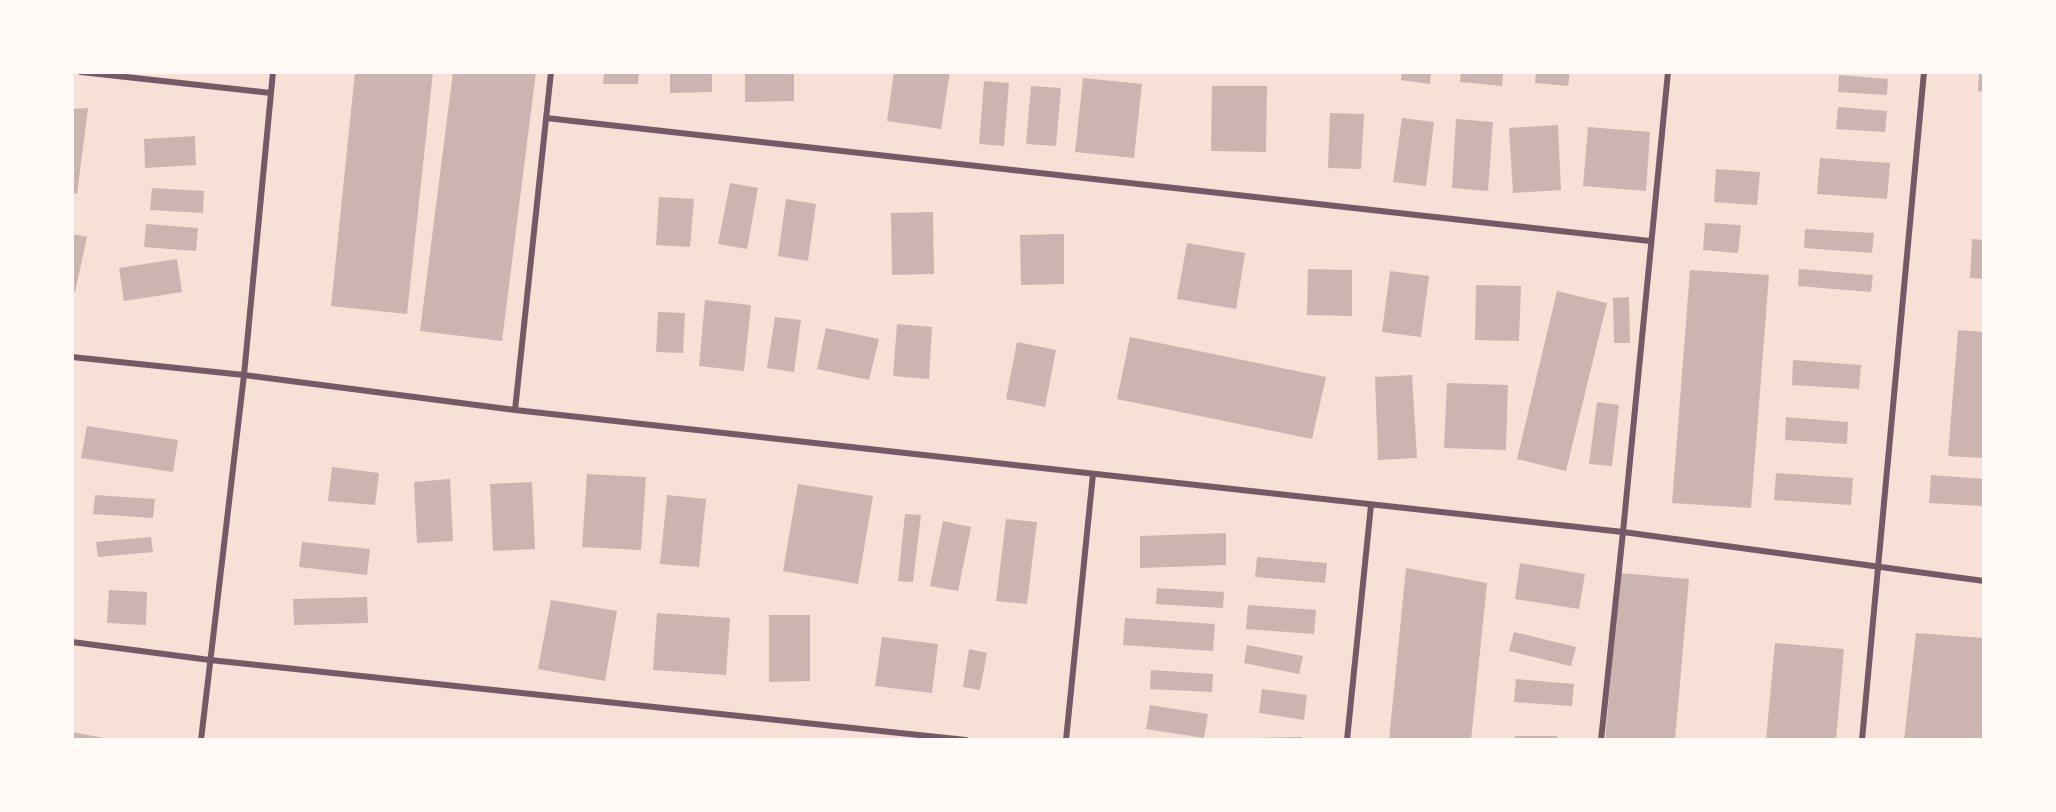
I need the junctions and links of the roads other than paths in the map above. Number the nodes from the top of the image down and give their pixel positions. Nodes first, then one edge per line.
1 (81, 72) edge
2 (273, 72) edge
3 (551, 72) edge
4 (1668, 72) edge
5 (1924, 72) edge
6 (271, 93) junction
7 (546, 118) junction
8 (1650, 241) junction
9 (72, 357) edge
10 (244, 375) junction
11 (515, 410) junction
12 (1093, 474) junction
13 (1371, 505) junction
14 (1623, 532) junction
15 (1879, 568) junction
16 (1984, 581) edge
17 (72, 642) edge
18 (210, 660) junction
19 (201, 740) edge
20 (966, 740) edge
21 (1066, 740) edge
22 (1347, 740) edge
23 (1601, 740) edge
24 (1862, 740) edge

1 - 6 street
2 - 6 street
3 - 7 street
4 - 8 street
5 - 15 street
6 - 10 street
7 - 8 street
7 - 11 street
8 - 14 street
9 - 10 street
10 - 11 street
10 - 18 street
11 - 12 street
12 - 13 street
12 - 21 street
13 - 14 street
13 - 22 street
14 - 15 street
14 - 23 street
15 - 16 street
15 - 24 street
17 - 18 street
18 - 19 street
18 - 20 street

